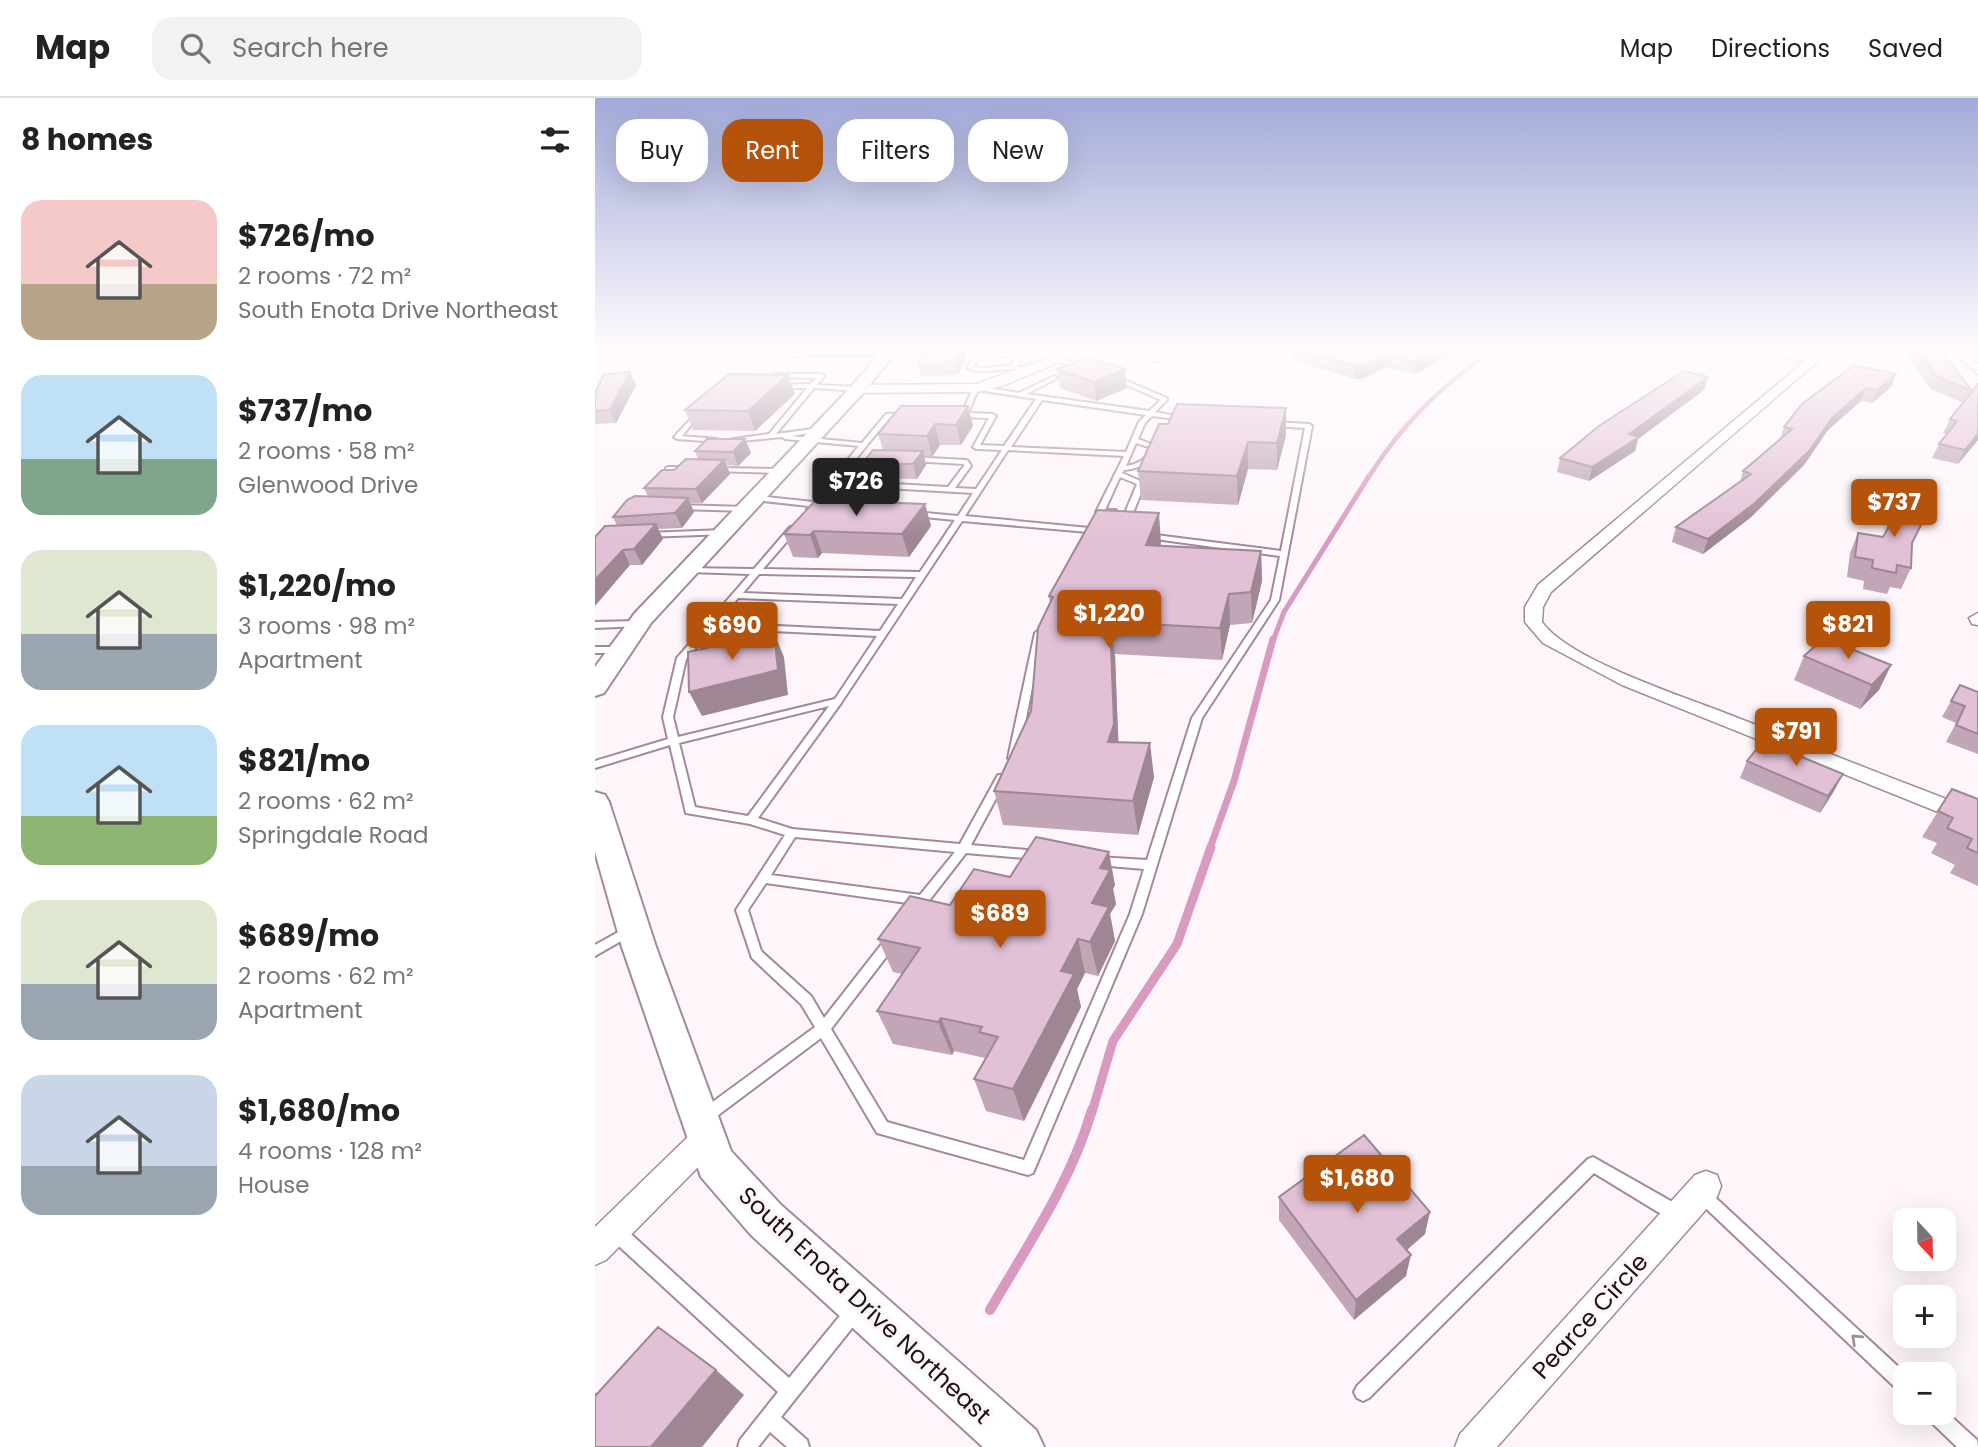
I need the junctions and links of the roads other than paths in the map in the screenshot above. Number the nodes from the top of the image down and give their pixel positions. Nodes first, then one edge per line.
1 (700, 412) edge
2 (790, 412) edge
3 (837, 412) edge
4 (965, 412) edge
5 (1031, 412) edge
6 (1135, 412) edge
7 (1749, 412) edge
8 (1149, 414) junction
9 (913, 415) edge
10 (939, 415) edge
11 (964, 415) junction
12 (1191, 419) edge
13 (1257, 423) edge
14 (772, 434) junction
15 (815, 435) junction
16 (1133, 440) junction
17 (864, 445) junction
18 (1006, 449) junction
19 (1128, 454) junction
20 (853, 458) junction
21 (866, 458) edge
22 (906, 459) edge
23 (669, 469) edge
24 (694, 470) edge
25 (706, 470) edge
26 (782, 471) junction
27 (1120, 471) junction
28 (832, 483) junction
29 (951, 488) junction
30 (978, 491) junction
31 (752, 503) junction
32 (814, 504) junction
33 (828, 506) edge
34 (663, 507) edge
35 (907, 513) edge
36 (1129, 513) junction
37 (1141, 514) edge
38 (806, 515) edge
39 (960, 518) junction
40 (797, 525) edge
41 (724, 532) junction
42 (1112, 532) edge
43 (1135, 534) edge
44 (634, 535) edge
45 (1284, 554) junction
46 (688, 570) junction
47 (758, 570) junction
48 (922, 575) junction
49 (736, 595) junction
50 (903, 602) junction
51 (1044, 622) edge
52 (639, 624) junction
53 (595, 625) edge
54 (710, 625) junction
55 (883, 634) junction
56 (595, 650) edge
57 (619, 650) junction
58 (595, 688) edge
59 (838, 701) junction
60 (673, 741) junction
61 (595, 765) edge
62 (595, 802) edge
63 (751, 820) junction
64 (1978, 820) edge
65 (792, 834) junction
66 (963, 849) junction
67 (1044, 856) edge
68 (1084, 859) edge
69 (1151, 865) junction
70 (763, 878) junction
71 (923, 901) junction
72 (633, 928) junction
73 (595, 951) edge
74 (823, 1029) junction
75 (703, 1130) junction
76 (1695, 1198) junction
77 (604, 1240) edge
78 (860, 1304) junction
79 (1893, 1374) edge
80 (790, 1391) junction
81 (1363, 1392) dead end
82 (769, 1418) junction
83 (1947, 1425) edge
84 (747, 1447) edge
85 (800, 1447) edge
86 (1019, 1447) edge
87 (1473, 1447) edge
88 (1970, 1447) edge

1 - 14 lane
2 - 14 lane
3 - 15 main road
4 - 11 lane
5 - 18 lane
6 - 8 lane
7 - 64 street
8 - 12 lane
8 - 16 lane
9 - 17 lane
10 - 11 lane
11 - 18 lane
13 - 45 lane
14 - 15 lane
14 - 15 lane
15 - 17 lane
15 - 26 main road
16 - 19 lane
16 - 27 lane
17 - 20 lane
18 - 19 lane
18 - 30 lane
19 - 27 lane
20 - 21 lane
20 - 28 lane
22 - 29 lane
23 - 24 lane
25 - 26 lane
26 - 31 main road
27 - 36 lane
27 - 36 lane
28 - 29 lane
28 - 32 lane
29 - 30 lane
30 - 39 lane
31 - 32 lane
31 - 34 lane
31 - 41 main road
32 - 33 lane
32 - 38 lane
35 - 39 lane
36 - 37 lane
39 - 42 lane
39 - 48 lane
40 - 47 lane
41 - 44 lane
41 - 46 main road
43 - 45 lane
45 - 69 lane
46 - 47 lane
46 - 52 main road
47 - 48 lane
47 - 49 lane
48 - 50 lane
49 - 50 lane
49 - 54 lane
50 - 55 lane
51 - 66 lane
52 - 53 lane
52 - 57 main road
54 - 55 lane
54 - 60 lane
55 - 59 lane
56 - 57 lane
57 - 58 main road
59 - 60 lane
59 - 63 lane
60 - 61 lane
60 - 63 lane
62 - 72 main road, South Enota Drive Northeast
63 - 65 lane
65 - 66 lane
65 - 70 lane
66 - 67 lane
66 - 71 lane
68 - 69 lane
69 - 74 lane
70 - 71 lane
70 - 74 lane
71 - 74 lane
72 - 73 lane
72 - 75 main road, South Enota Drive Northeast
74 - 75 lane
75 - 77 street
75 - 78 main road, South Enota Drive Northeast
79 -> 76 lane
76 - 81 lane
76 - 87 street, Pearce Circle
77 - 80 lane
78 - 80 lane
78 - 86 main road, South Enota Drive Northeast
80 - 82 lane
82 - 84 lane
82 - 85 lane
83 - 88 lane

